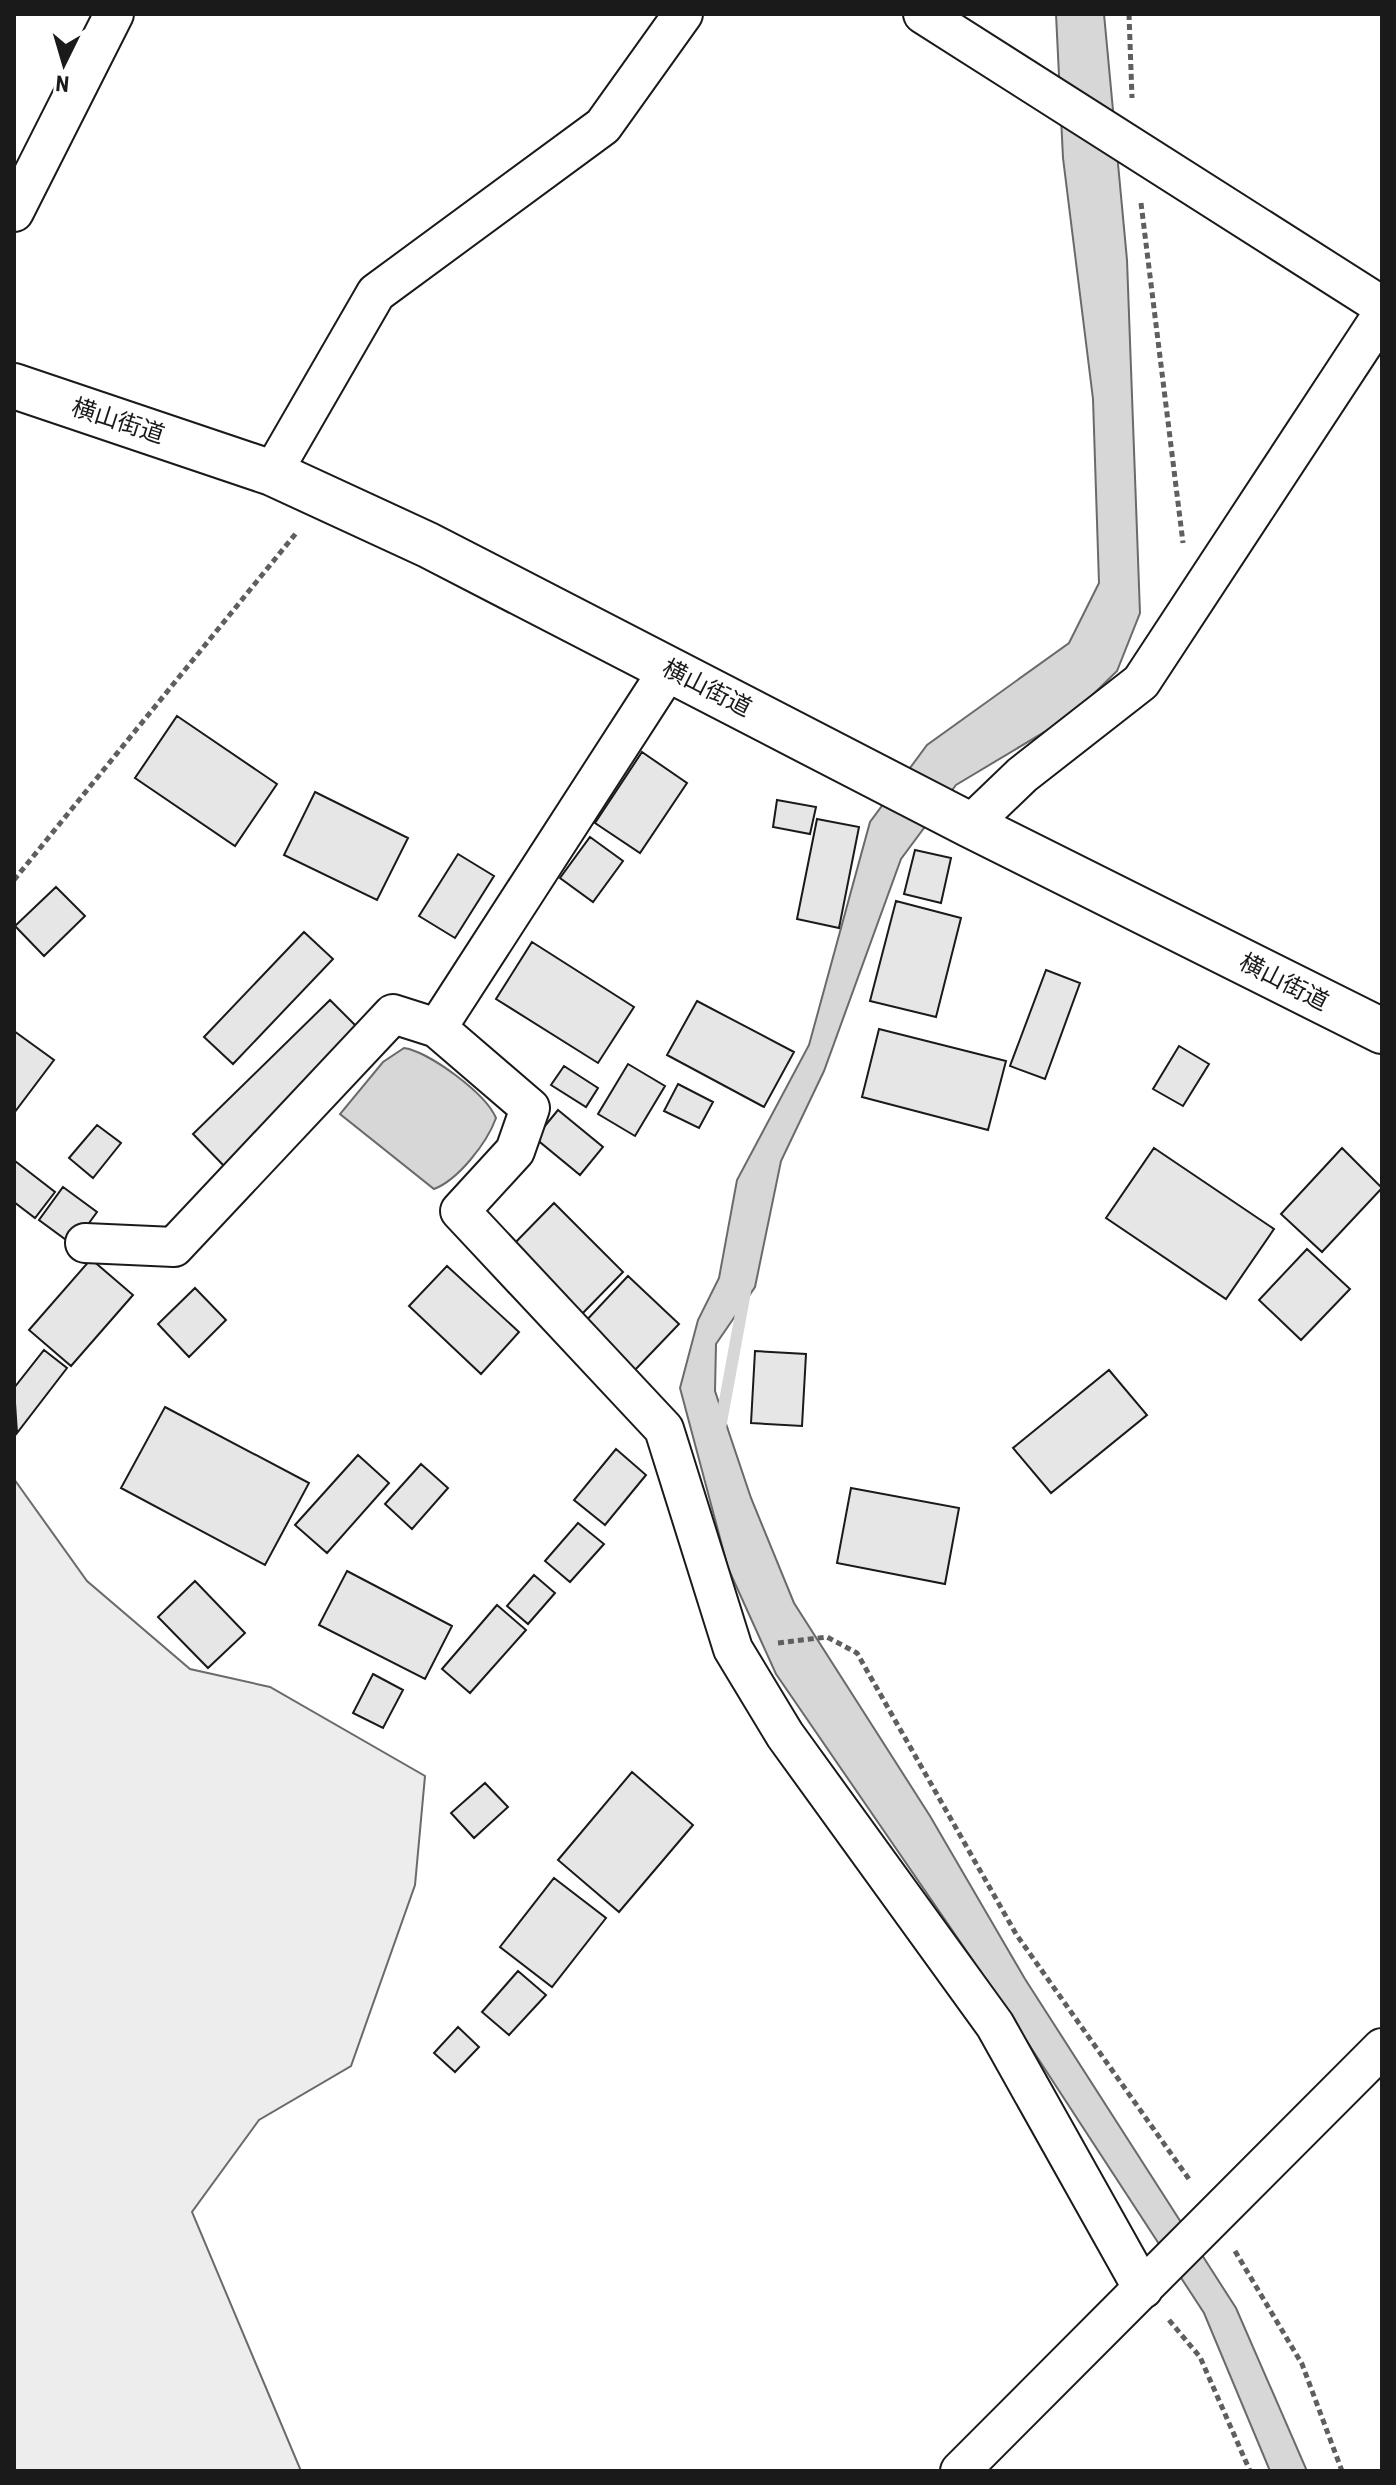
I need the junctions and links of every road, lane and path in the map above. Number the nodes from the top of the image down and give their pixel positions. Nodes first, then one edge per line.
1 (114, 14) edge
2 (683, 14) edge
3 (923, 14) edge
4 (1129, 14) edge
5 (1134, 148) junction
6 (14, 212) edge
7 (1382, 306) edge
8 (1382, 315) edge
9 (14, 386) edge
10 (272, 473) junction
11 (326, 497) junction
12 (1191, 607) junction
13 (669, 669) junction
14 (970, 825) junction
15 (14, 880) edge
16 (437, 1028) junction
17 (1382, 1031) edge
18 (85, 1243) dead end
19 (733, 1649) junction
20 (1382, 2048) edge
21 (1214, 2215) junction
22 (1143, 2289) junction
23 (960, 2471) edge
24 (1250, 2471) edge
25 (1342, 2471) edge

1 - 6 street
2 - 10 street
3 - 5 street
4 - 5 path
5 - 7 street
5 - 12 path
8 - 12 street
9 - 10 street, 横山街道
10 - 11 street, 横山街道
11 - 13 street, 横山街道
11 - 15 path
12 - 14 street
13 - 14 street, 横山街道
13 - 16 street
14 - 17 street, 横山街道
16 - 18 street
16 - 19 street
19 - 21 path
19 - 22 street
20 - 21 street
21 - 22 street
21 - 25 path
22 - 23 street
22 - 24 path

